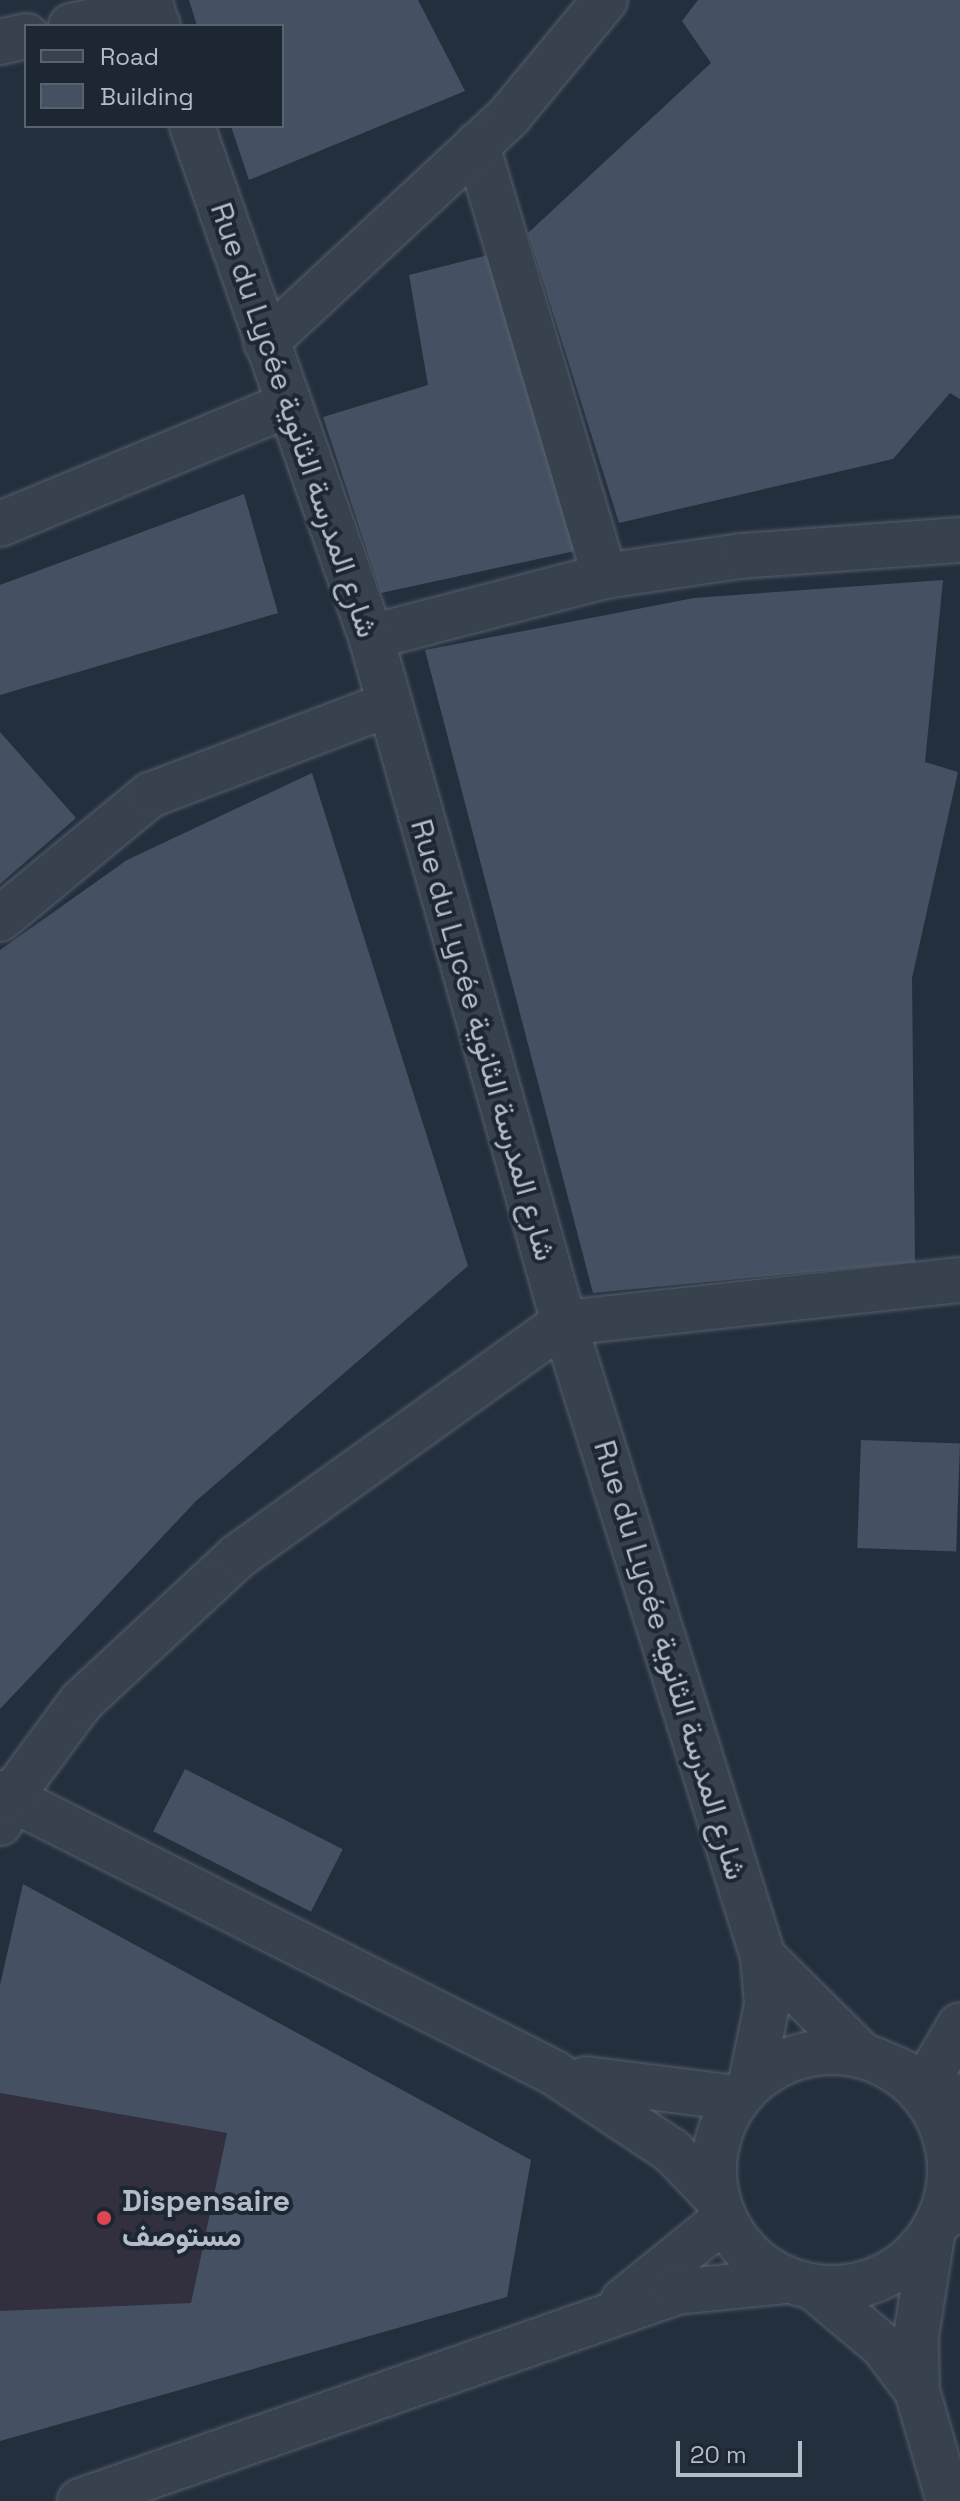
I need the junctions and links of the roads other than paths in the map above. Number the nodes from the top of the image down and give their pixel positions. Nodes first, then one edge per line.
1 (604, 1) edge
2 (152, 11) edge
3 (82, 24) edge
4 (24, 36) edge
5 (0, 42) edge
6 (193, 128) edge
7 (477, 145) junction
8 (266, 342) junction
9 (287, 405) junction
10 (0, 524) edge
11 (960, 540) edge
12 (605, 576) junction
13 (371, 637) junction
14 (387, 705) junction
15 (0, 919) edge
16 (960, 1280) edge
17 (564, 1323) junction
18 (3, 1805) edge
19 (763, 1957) junction
20 (960, 2025) edge
21 (553, 2072) junction
22 (909, 2076) edge
23 (744, 2090) junction
24 (720, 2208) junction
25 (944, 2221) edge
26 (801, 2285) junction
27 (603, 2318) junction
28 (917, 2391) junction
29 (80, 2501) edge
30 (949, 2501) edge

1 - 7 street
2 - 3 street
4 - 5 street
6 - 8 street, Rue du Lycée شارع المدرسة الثانوية
7 - 8 street
7 - 12 street
8 - 9 street, Rue du Lycée شارع المدرسة الثانوية
9 - 10 street
9 - 13 street, Rue du Lycée شارع المدرسة الثانوية
11 - 12 street
12 - 13 street
13 - 14 street, Rue du Lycée شارع المدرسة الثانوية
14 - 15 street
14 - 17 street, Rue du Lycée شارع المدرسة الثانوية
16 - 17 street
17 - 18 street
17 - 19 street, Rue du Lycée شارع المدرسة الثانوية
18 - 21 street
19 - 22 street, Rue du Lycée شارع المدرسة الثانوية
19 - 23 street, Rue du Lycée شارع المدرسة الثانوية
20 - 22 street
21 - 23 street
21 - 24 street
22 - 23 street
22 - 25 street
23 - 24 street
24 - 26 street
24 - 27 street
25 - 26 street
25 - 28 street
26 - 27 street
26 - 28 street
27 - 29 street
28 - 30 street

